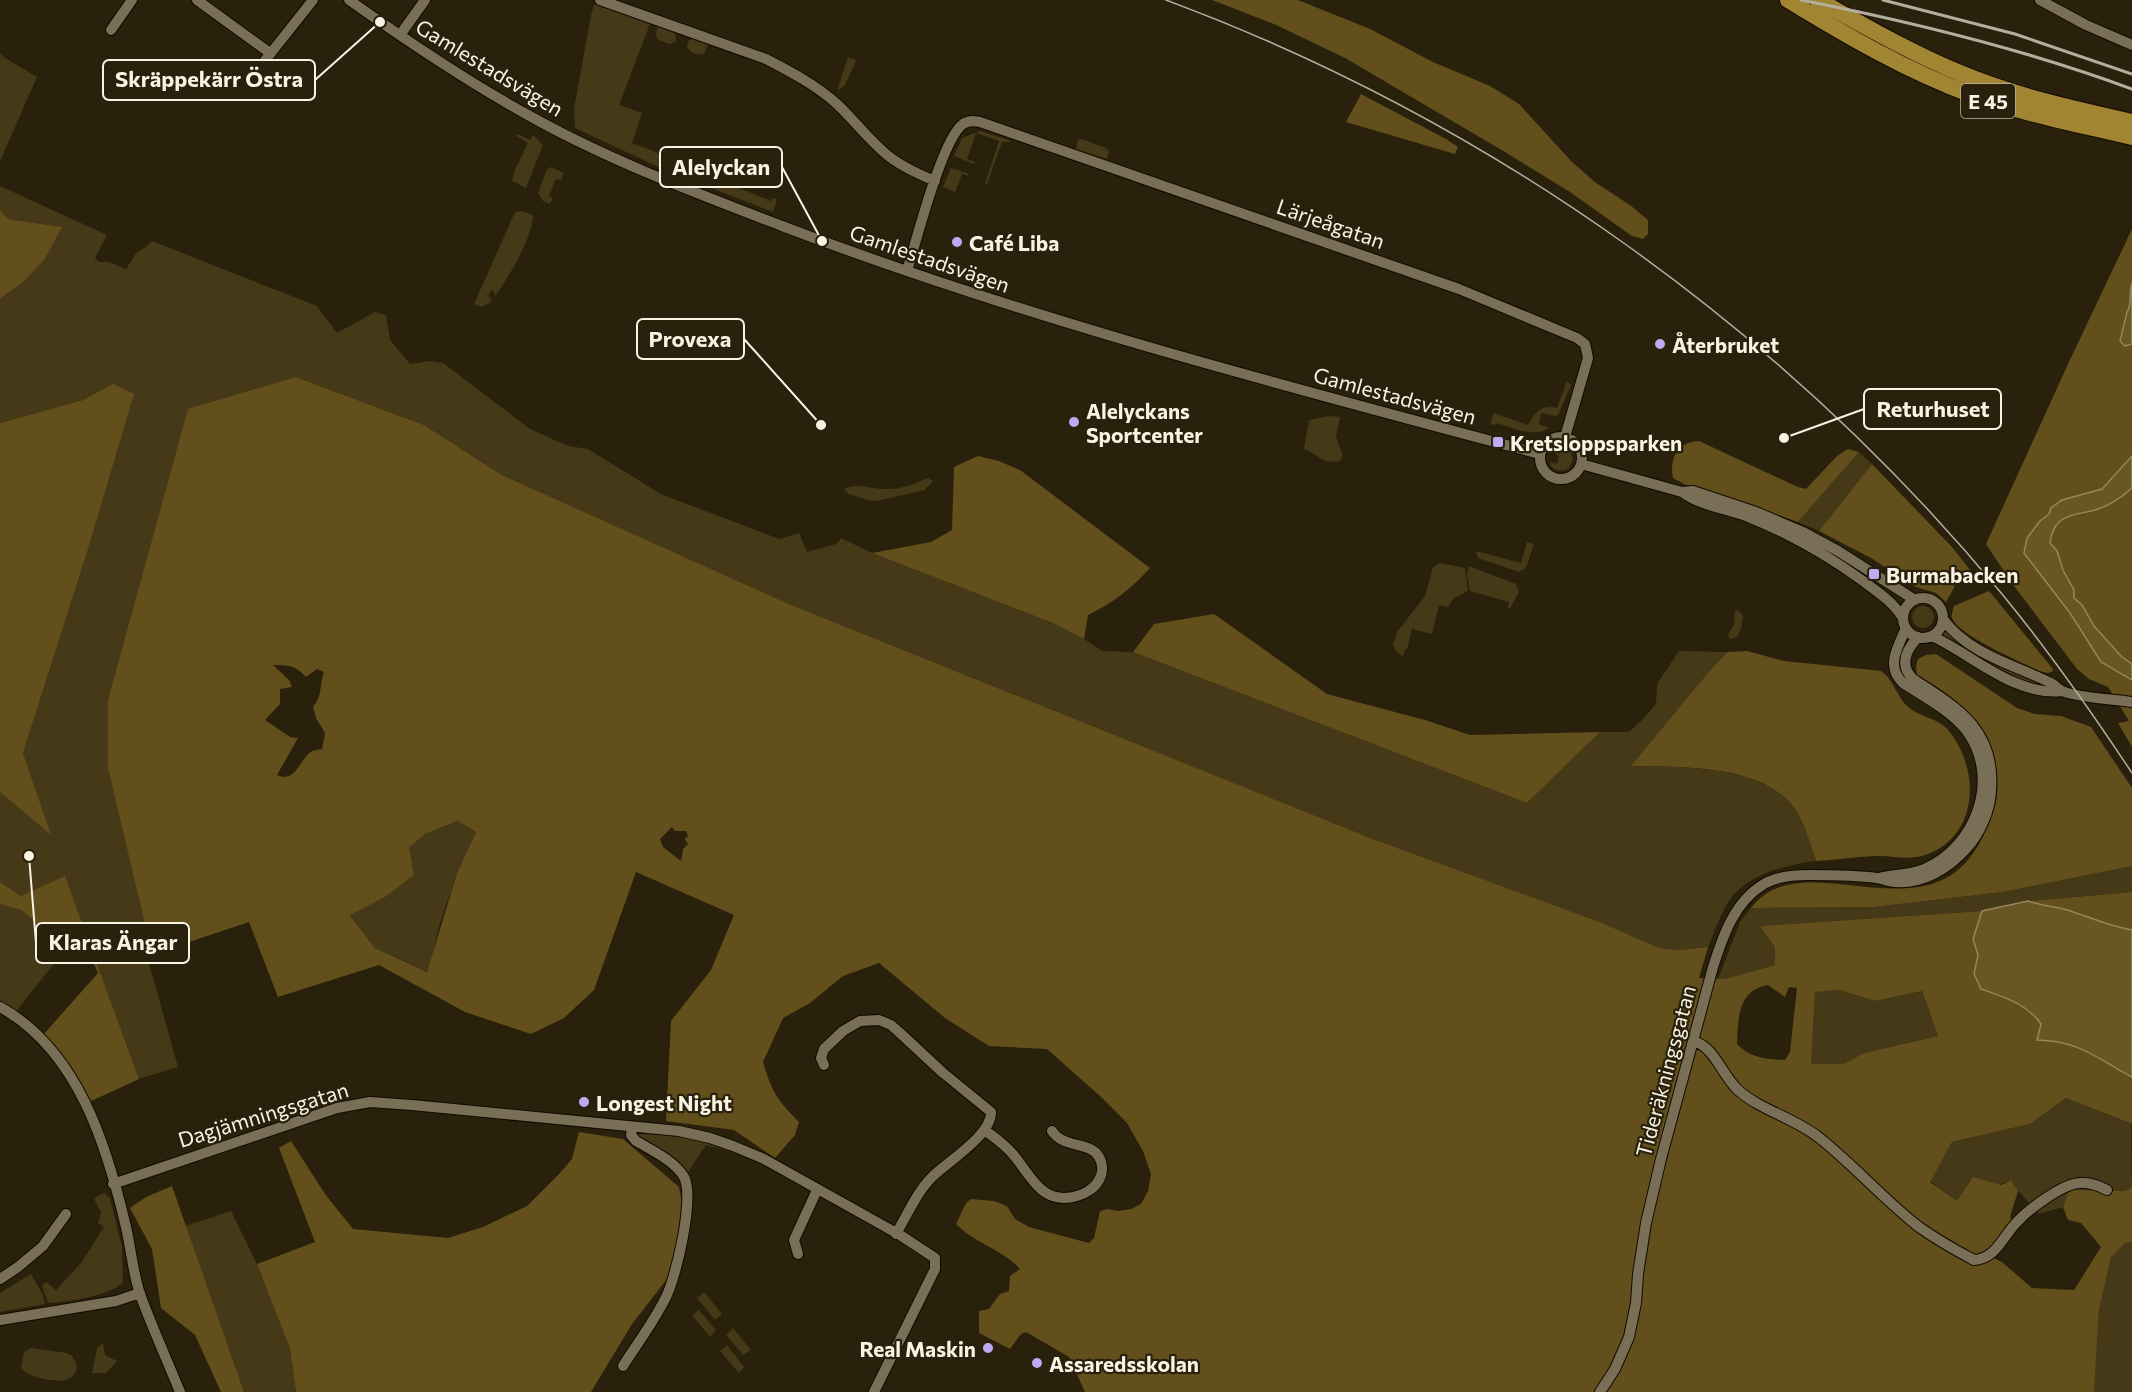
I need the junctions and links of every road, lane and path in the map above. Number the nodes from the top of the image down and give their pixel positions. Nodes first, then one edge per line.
1 (132, 0) edge
2 (197, 0) edge
3 (312, 0) edge
4 (349, 0) edge
5 (425, 0) edge
6 (600, 0) edge
7 (1788, 0) edge
8 (1818, 0) edge
9 (2040, 0) edge
10 (111, 30) dead end
11 (400, 35) junction
12 (2132, 45) edge
13 (270, 53) junction
14 (263, 63) dead end
15 (2132, 122) edge
16 (2132, 137) edge
17 (935, 181) junction
18 (907, 271) junction
19 (1565, 437) junction
20 (1540, 454) junction
21 (1581, 464) junction
22 (1682, 492) junction
23 (1915, 600) junction
24 (1943, 619) junction
25 (1904, 623) junction
26 (1932, 636) junction
27 (1918, 637) junction
28 (2062, 691) junction
29 (2132, 702) edge
30 (1879, 878) junction
31 (0, 1007) edge
32 (1692, 1041) junction
33 (824, 1065) dead end
34 (632, 1127) junction
35 (984, 1130) junction
36 (1052, 1131) dead end
37 (114, 1184) junction
38 (818, 1190) junction
39 (2107, 1190) dead end
40 (66, 1214) dead end
41 (896, 1234) junction
42 (798, 1254) dead end
43 (0, 1279) edge
44 (140, 1293) junction
45 (0, 1320) edge
46 (623, 1366) dead end
47 (180, 1392) edge
48 (874, 1392) edge
49 (1600, 1392) edge

1 - 10 street
2 - 13 street
3 - 13 street
4 - 11 street, Gamlestadsvägen
5 - 11 street
6 - 17 street
7 - 16 highway, E 45
8 - 15 highway, E 45
9 - 12 street
11 - 18 street, Gamlestadsvägen
13 - 14 street
17 - 18 street
17 - 19 street, Lärjeågatan
18 - 20 street, Gamlestadsvägen
19 - 20 street
19 - 21 street
20 - 21 street
21 - 22 street
22 - 23 street
22 - 25 street
23 - 24 street
23 - 25 street
24 - 26 street
24 - 28 street
25 - 27 street
25 - 30 street, Tideräkningsgatan
26 - 27 street
26 - 28 street
27 - 30 street, Tideräkningsgatan
28 - 29 street
30 - 32 street, Tideräkningsgatan
31 - 37 street
32 - 39 street
32 - 49 street, Tideräkningsgatan
33 - 35 street
34 - 37 street, Dagjämningsgatan
34 - 38 street, Dagjämningsgatan
34 - 46 street
35 - 36 street
35 - 41 street
37 - 44 street
38 - 41 street, Dagjämningsgatan
38 - 42 street
40 - 43 street
41 - 48 street, Dagjämningsgatan
44 - 45 street
44 - 47 street

